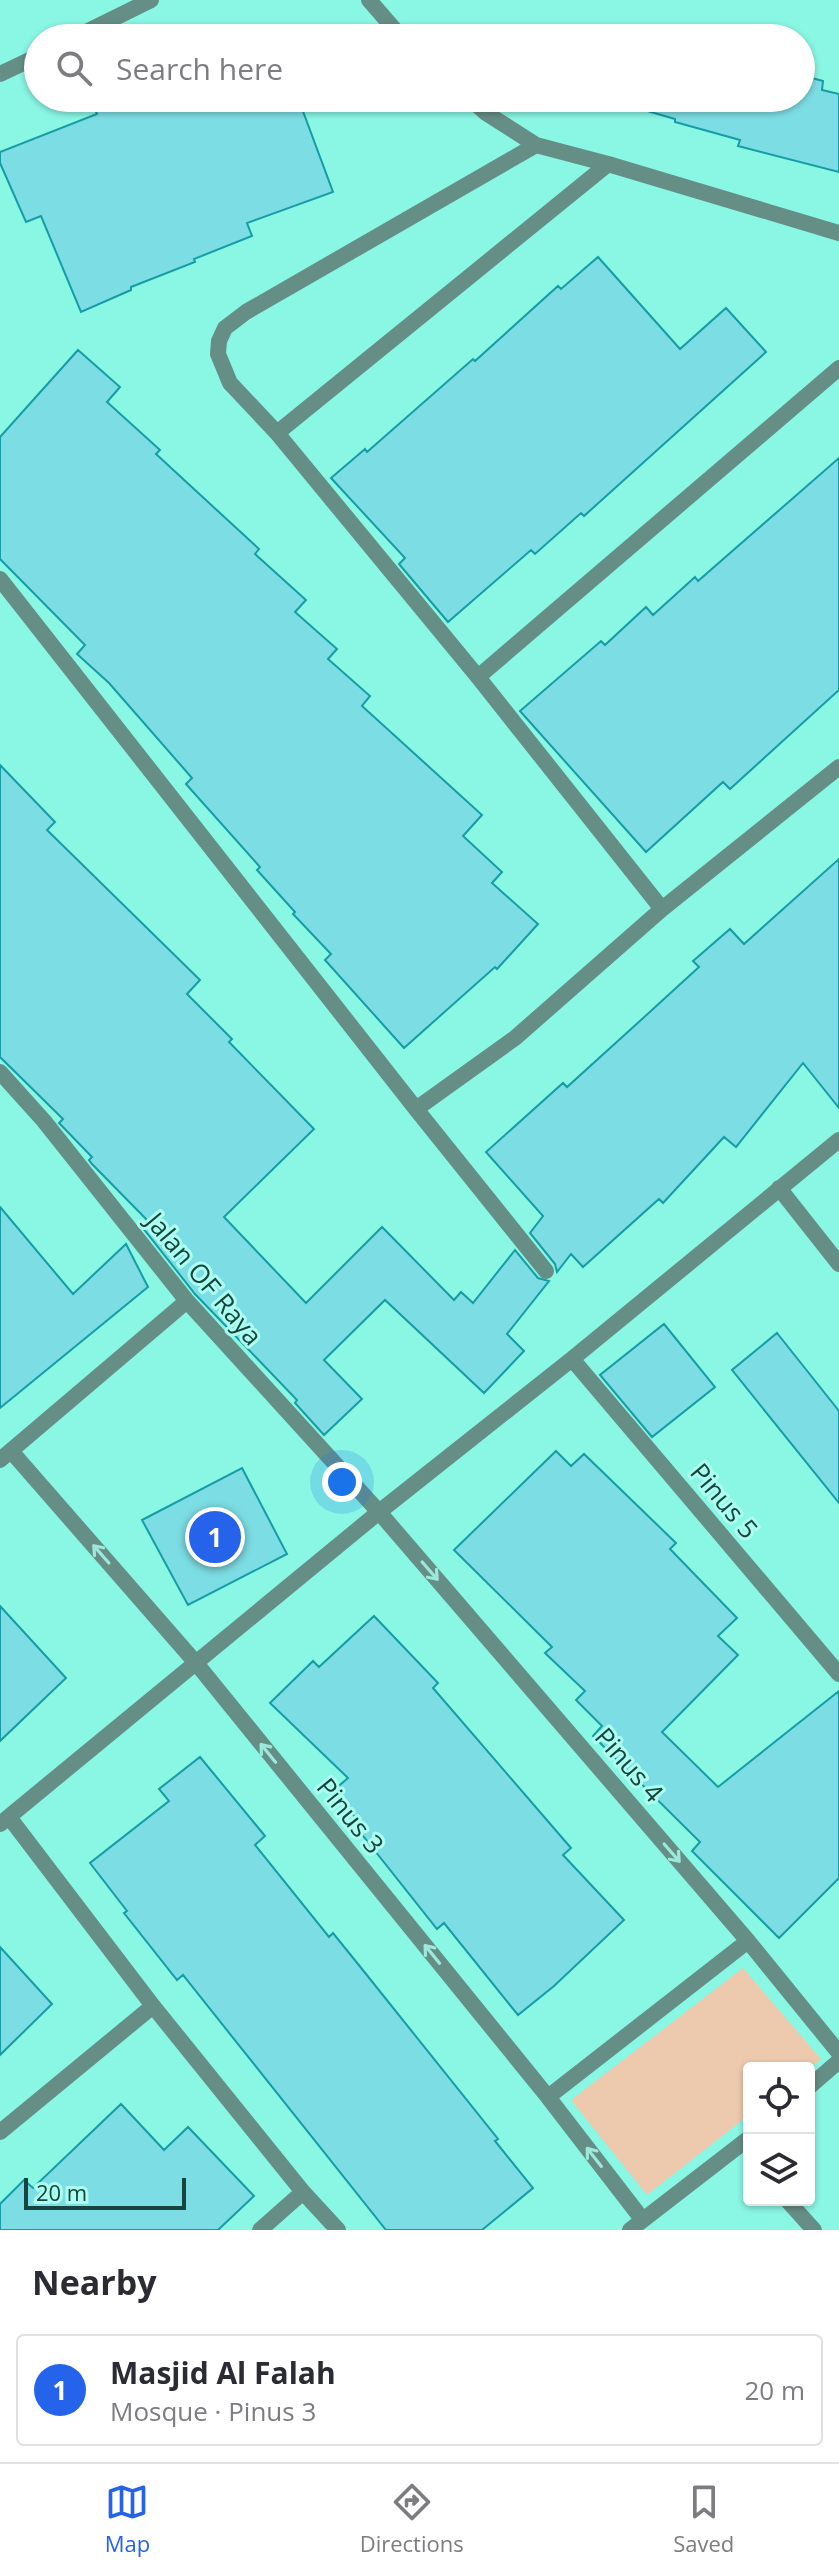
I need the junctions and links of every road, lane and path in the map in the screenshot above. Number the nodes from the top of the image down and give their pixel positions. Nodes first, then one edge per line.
1 (151, 0) edge
2 (369, 0) edge
3 (102, 24) edge
4 (390, 24) edge
5 (24, 63) edge
6 (0, 74) edge
7 (485, 112) edge
8 (536, 145) junction
9 (608, 164) junction
10 (839, 233) edge
11 (839, 368) edge
12 (277, 433) junction
13 (0, 579) edge
14 (478, 677) junction
15 (839, 767) edge
16 (662, 909) junction
17 (0, 1072) edge
18 (416, 1109) junction
19 (839, 1140) edge
20 (779, 1188) junction
21 (839, 1264) edge
22 (546, 1271) dead end
23 (187, 1301) junction
24 (572, 1359) junction
25 (6, 1455) edge
26 (379, 1512) junction
27 (196, 1663) junction
28 (839, 1674) edge
29 (5, 1820) edge
30 (748, 1941) junction
31 (153, 2006) junction
32 (839, 2053) edge
33 (839, 2061) edge
34 (815, 2082) edge
35 (548, 2097) junction
36 (0, 2132) edge
37 (743, 2148) edge
38 (303, 2192) junction
39 (792, 2206) edge
40 (636, 2224) edge
41 (260, 2230) edge
42 (338, 2230) edge
43 (814, 2230) edge

1 - 3 street
2 - 4 street
5 - 6 street
7 - 8 street
8 - 9 street
8 - 12 street
9 - 10 street
9 - 12 street
11 - 14 street
12 - 14 street
13 - 18 street
14 - 16 street
15 - 16 street
16 - 18 street
17 - 23 street, Jalan OF Raya
18 - 22 street
19 - 20 street
20 - 21 street
20 - 24 street
23 - 25 street
23 - 26 street, Jalan OF Raya
24 - 26 street
24 - 28 street, Pinus 5
27 -> 25 street, Pinus 3
26 - 27 street
26 -> 30 street, Pinus 4
27 - 29 street
35 -> 27 street, Pinus 3
29 - 31 street
30 - 32 street, Pinus 4
30 - 35 street
31 - 36 street
31 - 38 street
33 - 34 street
40 -> 35 street, Pinus 3
37 - 40 street
38 - 41 street
38 - 42 street
39 - 43 street

